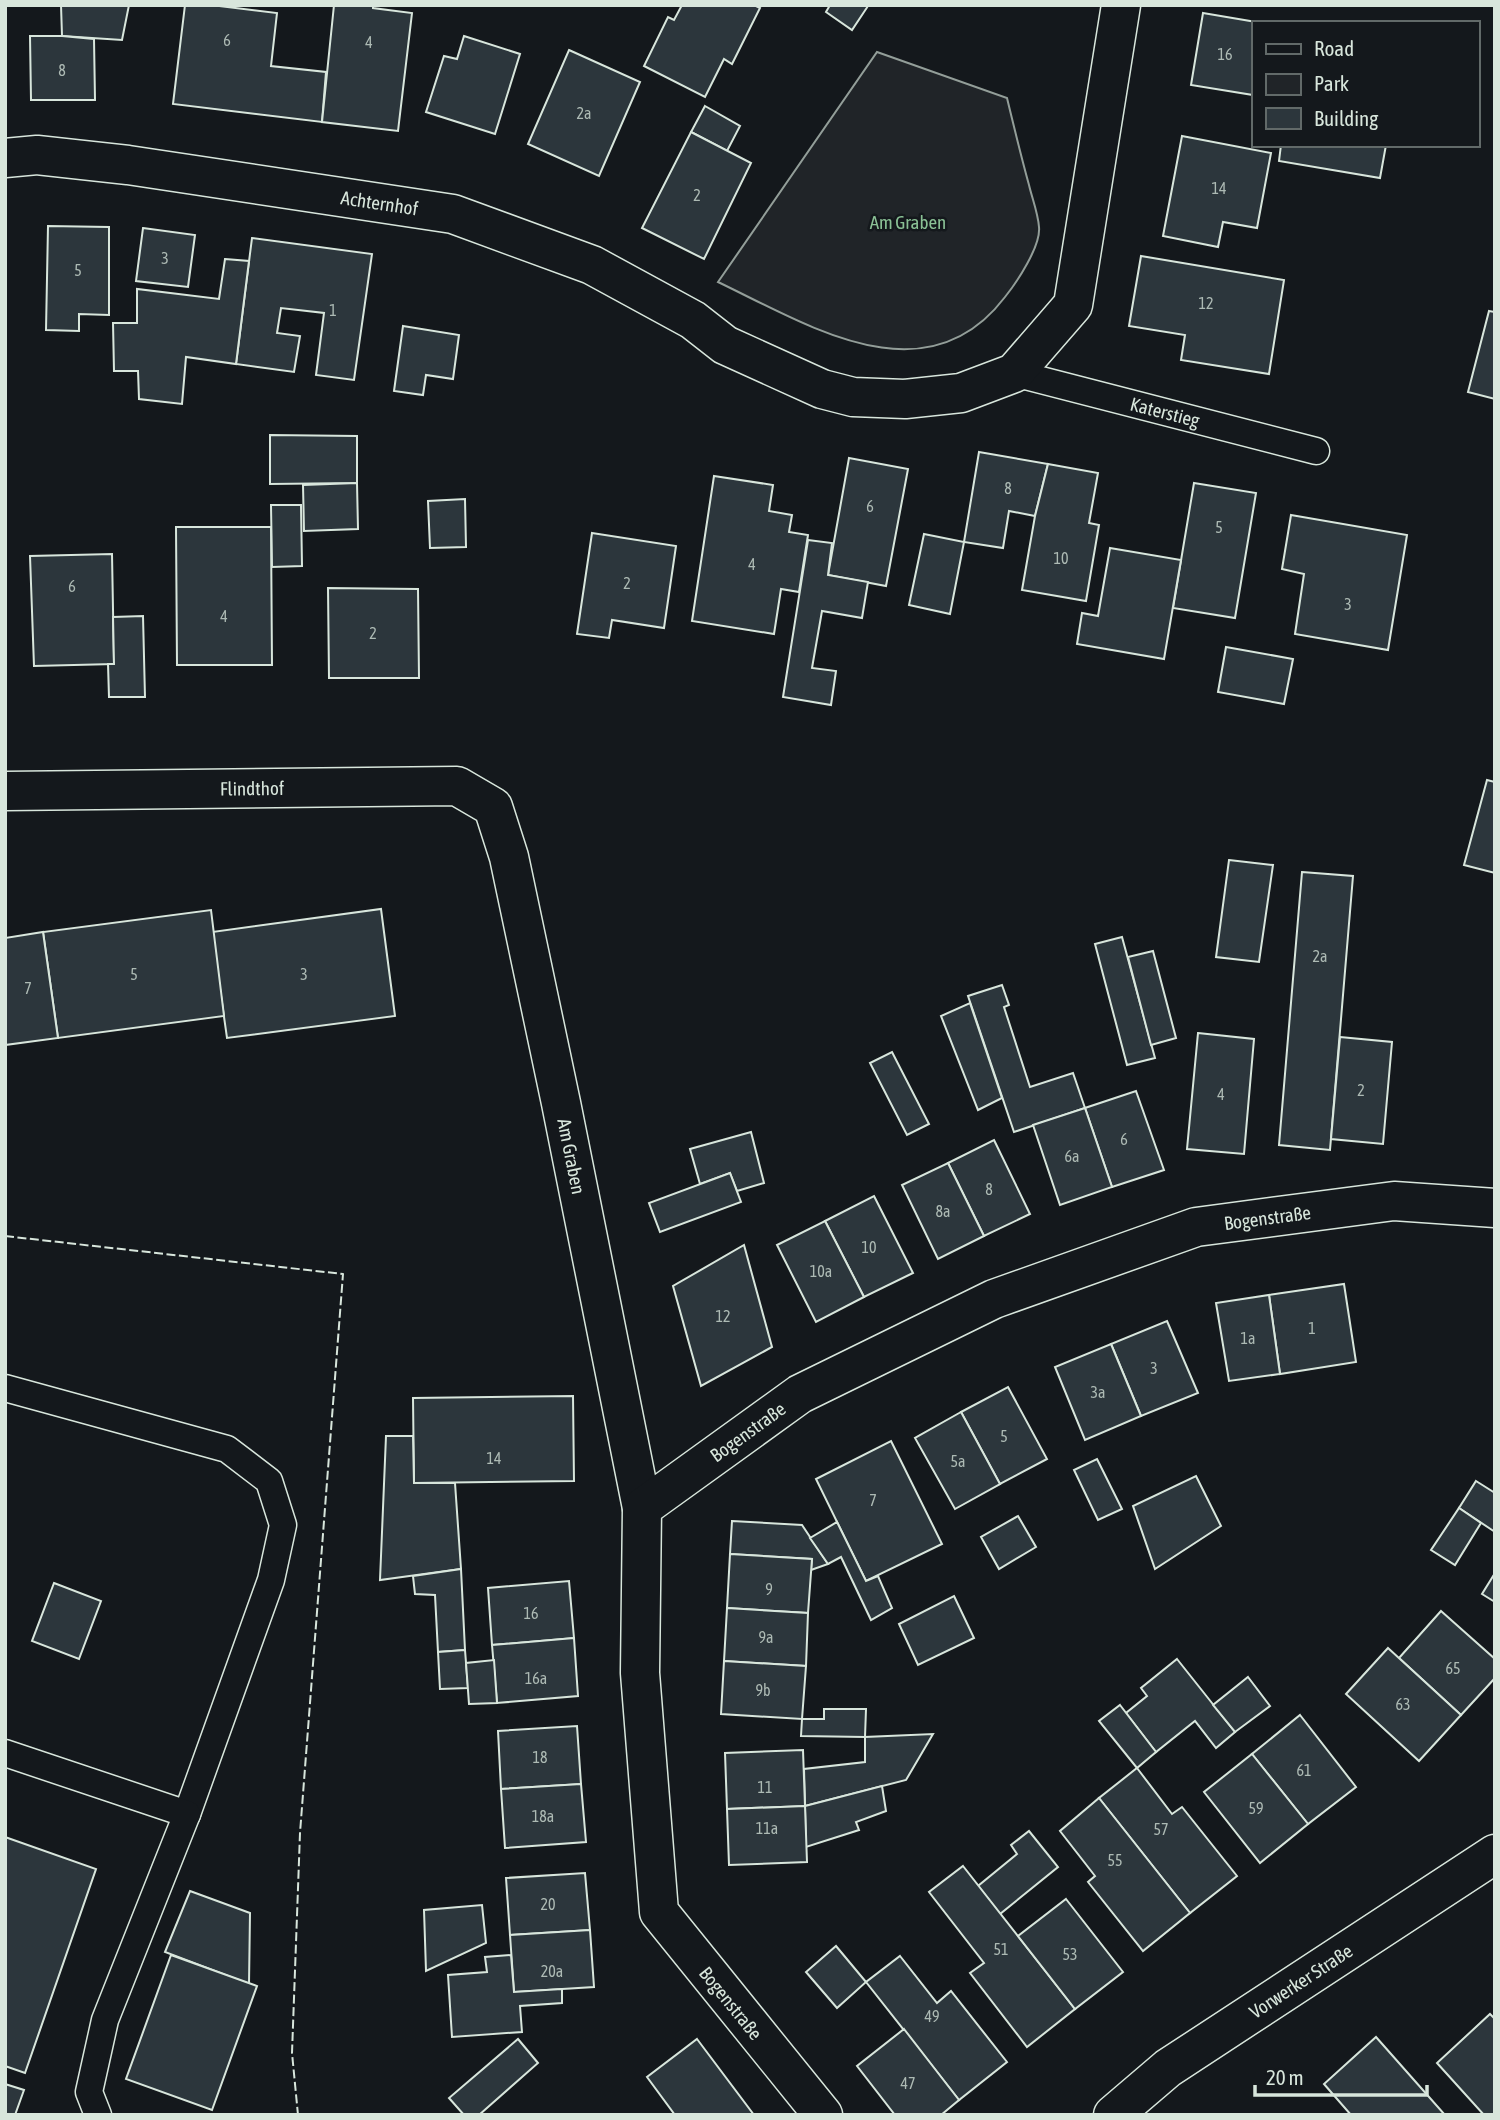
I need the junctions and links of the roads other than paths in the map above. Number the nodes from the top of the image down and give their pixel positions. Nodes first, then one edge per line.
1 (1121, 5) edge
2 (5, 158) edge
3 (1014, 373) junction
4 (1316, 451) dead end
5 (5, 791) edge
6 (493, 807) joint
7 (1495, 1208) edge
8 (5, 1388) edge
9 (642, 1508) junction
10 (5, 1752) edge
11 (187, 1814) junction
12 (1495, 1854) edge
13 (98, 2115) edge
14 (823, 2115) edge
15 (1113, 2115) edge

1 - 3 street
2 - 3 street, Achternhof
3 - 4 lane, Katerstieg
5 - 6 street, Flindthof
6 - 9 street, Am Graben
7 - 9 street, Bogenstraße
8 - 11 lane
9 - 14 street, Bogenstraße
10 - 11 lane
11 - 13 lane
12 - 15 street, Vorwerker Straße

